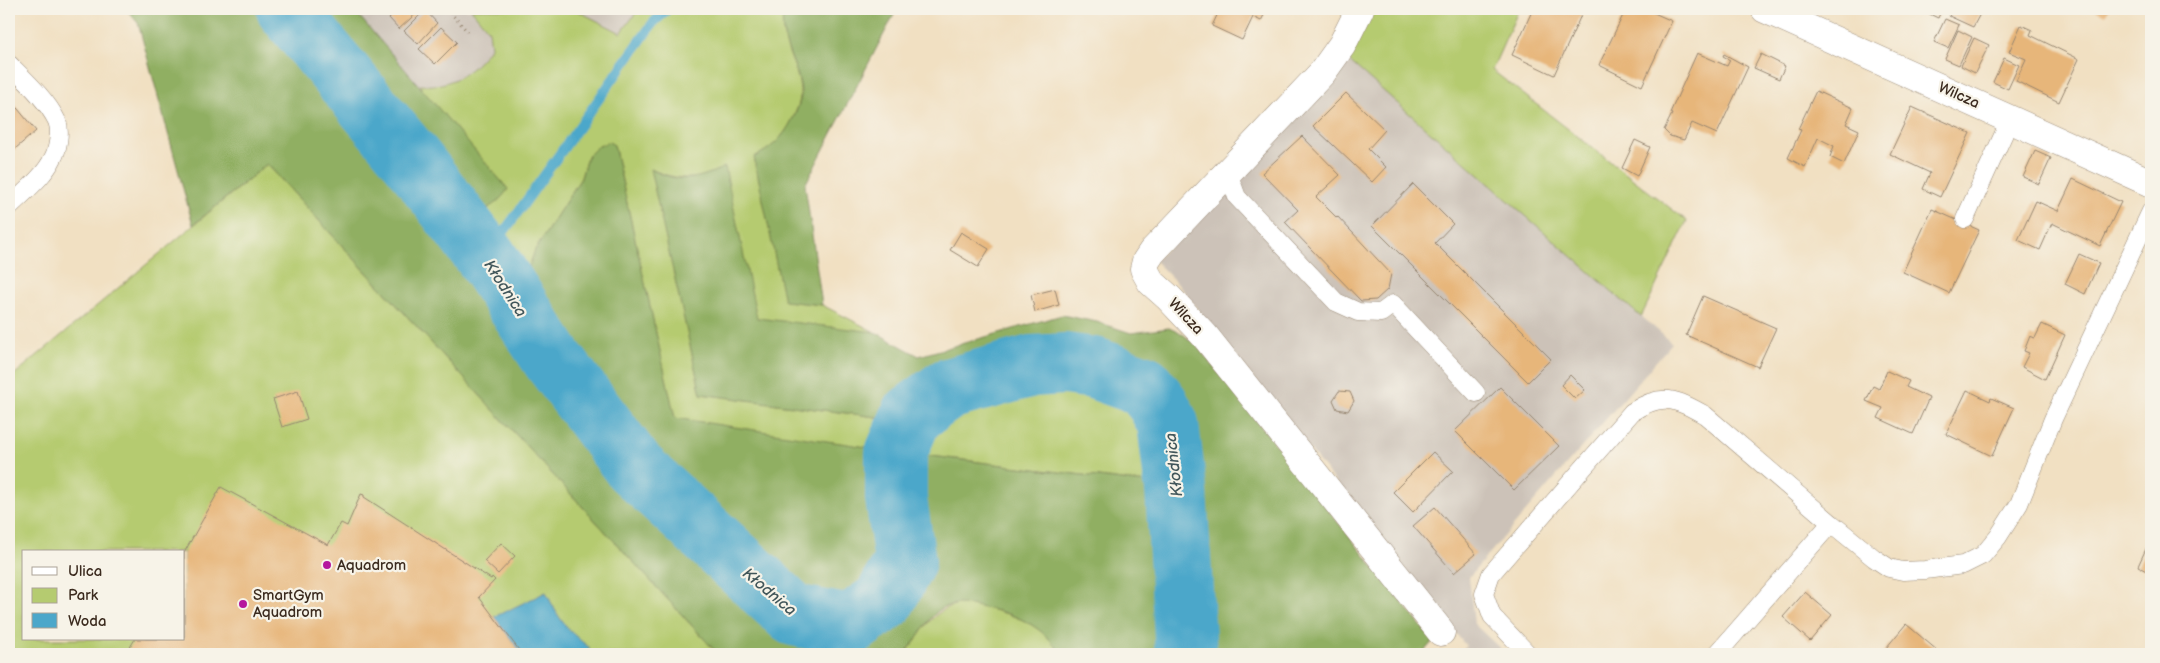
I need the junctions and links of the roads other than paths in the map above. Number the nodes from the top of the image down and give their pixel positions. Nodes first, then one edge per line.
1 (1360, 9) edge
2 (1765, 9) edge
3 (9, 64) edge
4 (2011, 118) junction
5 (1228, 174) junction
6 (2151, 183) edge
7 (9, 207) edge
8 (2151, 211) edge
9 (1965, 218) dead end
10 (1476, 393) dead end
11 (1831, 523) junction
12 (1440, 632) dead end
13 (1528, 654) edge
14 (1717, 654) edge

1 - 5 street, Wilcza
2 - 4 street, Wilcza
3 - 7 lane
4 - 6 street, Wilcza
4 - 9 lane
5 - 10 lane
5 - 12 street, Wilcza
8 - 11 lane
11 - 13 lane
11 - 14 lane

